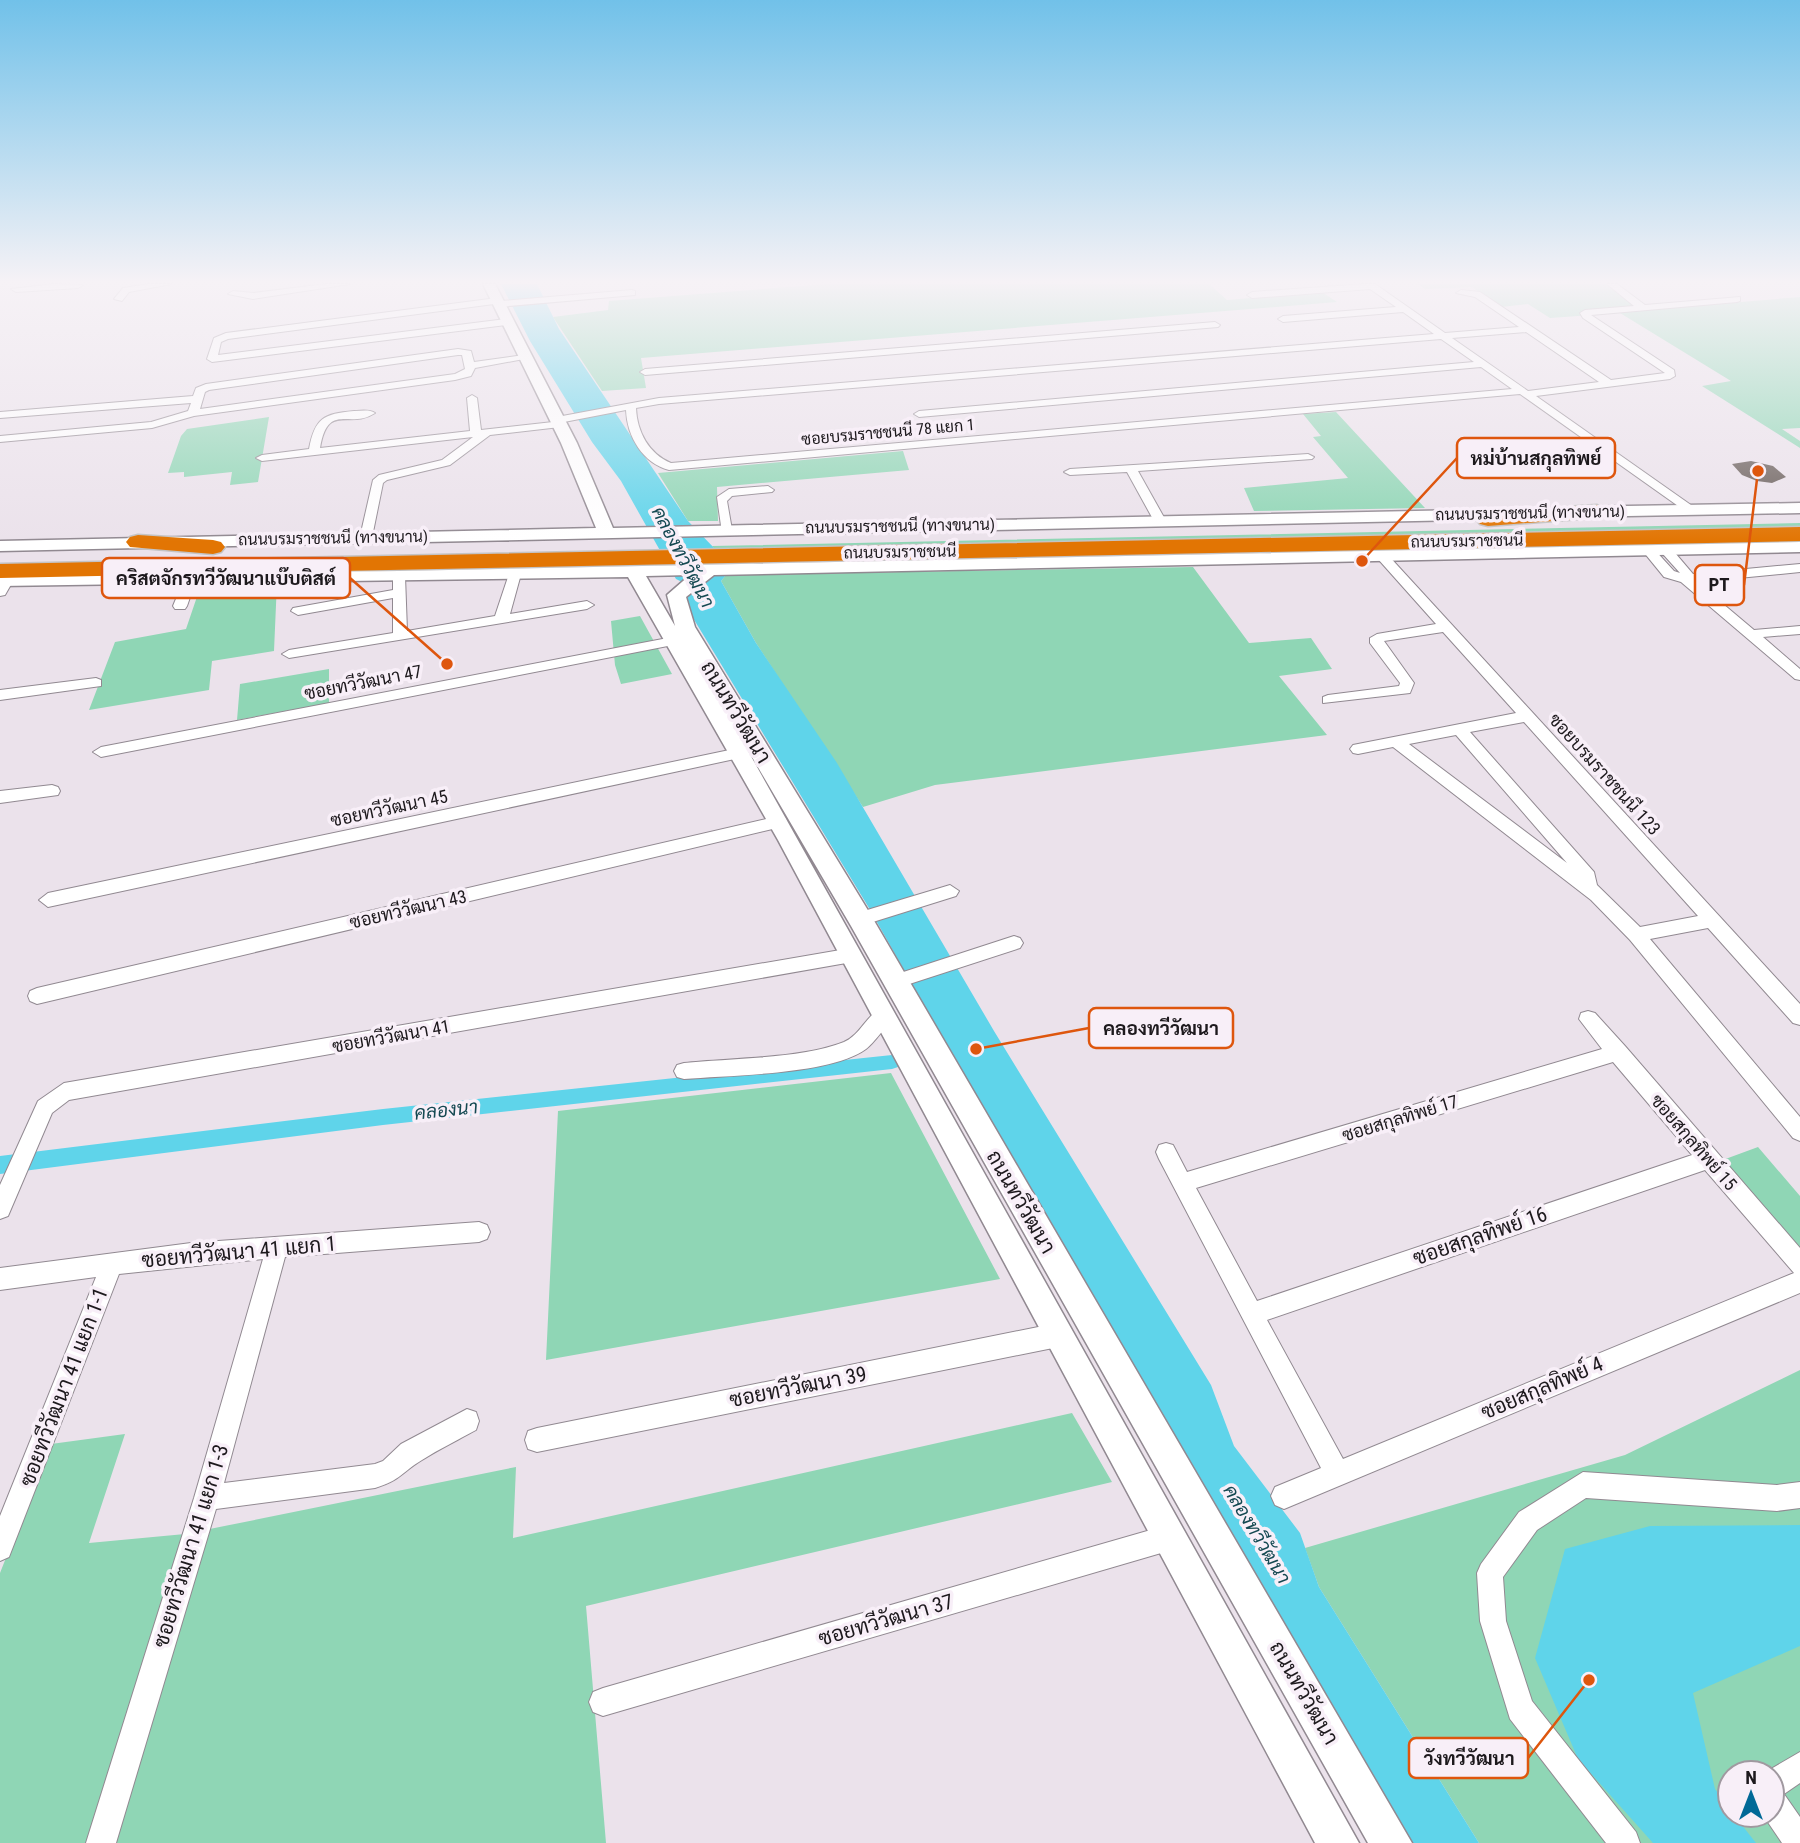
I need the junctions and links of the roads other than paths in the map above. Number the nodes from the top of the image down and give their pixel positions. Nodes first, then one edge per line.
1 (328, 370) edge
2 (468, 370) edge
3 (530, 370) edge
4 (667, 370) edge
5 (1005, 370) edge
6 (1417, 370) edge
7 (1492, 370) edge
8 (1588, 370) edge
9 (1665, 370) edge
10 (645, 372) dead end
11 (1306, 380) junction
12 (1608, 383) junction
13 (1314, 389) dead end
14 (1524, 392) junction
15 (472, 398) dead end
16 (196, 399) junction
17 (1323, 399) dead end
18 (626, 406) junction
19 (1331, 408) junction
20 (955, 411) junction
21 (1133, 411) junction
22 (193, 413) junction
23 (370, 413) dead end
24 (0, 415) edge
25 (919, 415) dead end
26 (558, 422) junction
27 (960, 425) dead end
28 (947, 428) junction
29 (481, 433) junction
30 (0, 439) edge
31 (569, 443) junction
32 (314, 452) junction
33 (1308, 457) dead end
34 (262, 458) dead end
35 (395, 458) junction
36 (1131, 468) junction
37 (1070, 472) dead end
38 (768, 490) dead end
39 (1800, 508) edge
40 (1692, 510) junction
41 (1597, 512) junction
42 (1800, 520) edge
43 (1160, 521) junction
44 (1353, 529) junction
45 (606, 532) junction
46 (627, 532) junction
47 (1800, 534) edge
48 (366, 537) junction
49 (138, 542) junction
50 (727, 545) junction
51 (0, 546) edge
52 (1800, 547) edge
53 (269, 550) junction
54 (1657, 550) junction
55 (0, 556) edge
56 (1382, 556) junction
57 (449, 562) junction
58 (674, 564) junction
59 (1800, 568) edge
60 (515, 574) junction
61 (238, 576) junction
62 (191, 577) junction
63 (1686, 579) junction
64 (2, 581) edge
65 (639, 581) junction
66 (399, 585) junction
67 (587, 605) dead end
68 (180, 606) dead end
69 (298, 611) dead end
70 (501, 620) junction
71 (1446, 626) junction
72 (1800, 630) edge
73 (1751, 634) junction
74 (400, 636) junction
75 (673, 642) junction
76 (289, 654) dead end
77 (1800, 676) edge
78 (96, 683) dead end
79 (0, 695) edge
80 (1328, 700) dead end
81 (1527, 716) junction
82 (1459, 729) junction
83 (1396, 742) junction
84 (1357, 749) dead end
85 (102, 752) dead end
86 (739, 753) junction
87 (51, 790) dead end
88 (0, 797) edge
89 (779, 822) junction
90 (1588, 887) junction
91 (950, 891) dead end
92 (48, 900) dead end
93 (867, 917) junction
94 (1712, 920) junction
95 (1636, 935) junction
96 (1014, 943) dead end
97 (852, 955) junction
98 (903, 979) junction
99 (37, 996) dead end
100 (884, 1015) junction
101 (1800, 1017) edge
102 (1588, 1018) dead end
103 (1618, 1052) junction
104 (684, 1071) dead end
105 (1800, 1132) edge
106 (1166, 1152) dead end
107 (1709, 1159) junction
108 (1182, 1183) junction
109 (0, 1209) edge
110 (479, 1232) dead end
111 (277, 1248) junction
112 (112, 1264) junction
113 (1800, 1265) edge
114 (0, 1279) edge
115 (1800, 1282) edge
116 (1252, 1314) junction
117 (1058, 1335) junction
118 (467, 1421) dead end
119 (537, 1440) dead end
120 (1337, 1474) junction
121 (1284, 1496) dead end
122 (1800, 1496) edge
123 (207, 1498) junction
124 (1168, 1538) junction
125 (0, 1548) edge
126 (603, 1702) dead end
127 (1786, 1822) edge
128 (1328, 1841) edge
129 (101, 1843) edge
130 (1391, 1843) edge
131 (1625, 1843) edge
132 (1800, 1843) edge

1 - 16 street
2 - 22 street
3 - 26 main road
4 - 10 street
5 - 18 street
6 - 11 street
7 - 14 street
8 - 12 street
9 - 12 street, ซอยบรมราชชนนี 78 แยก 1
11 - 13 street
11 - 21 street
12 - 14 street, ซอยบรมราชชนนี 78 แยก 1
14 - 19 street, ซอยบรมราชชนนี 78 แยก 1
14 - 40 street
15 - 29 street
16 - 22 street
16 - 24 street
17 - 19 street
18 - 26 street
18 - 28 street, ซอยบรมราชชนนี 78 แยก 1
19 - 21 street, ซอยบรมราชชนนี 78 แยก 1
20 - 21 street
20 - 27 street
20 - 28 street
21 - 28 street, ซอยบรมราชชนนี 78 แยก 1
22 - 30 street
23 - 32 street
25 - 28 street
26 - 29 street
26 - 31 main road
29 - 35 street
29 - 35 street
31 - 45 main road
31 - 46 main road
32 - 34 street
32 - 35 street
33 - 36 street
35 - 48 street
36 - 37 street
36 - 43 street
38 - 50 street
39 - 40 main road, ถนนบรมราชชนนี (ทางขนาน)
40 - 41 main road, ถนนบรมราชชนนี (ทางขนาน)
41 - 43 main road, ถนนบรมราชชนนี (ทางขนาน)
41 - 44 highway
42 - 44 highway, ถนนบรมราชชนนี
43 - 50 main road, ถนนบรมราชชนนี (ทางขนาน)
44 - 50 highway, ถนนบรมราชชนนี
45 - 46 main road, ถนนบรมราชชนนี (ทางขนาน)
45 - 48 main road, ถนนบรมราชชนนี (ทางขนาน)
46 - 58 main road, ถนนบรมราชชนนี (ทางขนาน)
47 - 50 highway, ถนนบรมราชชนนี
48 - 49 main road, ถนนบรมราชชนนี (ทางขนาน)
49 - 51 main road, ถนนบรมราชชนนี (ทางขนาน)
49 - 53 highway
50 - 56 main road, ถนนบรมราชชนนี (ทางขนาน)
50 - 58 highway, ถนนบรมราชชนนี
50 - 58 main road, ถนนบรมราชชนนี (ทางขนาน)
50 - 58 main road, ถนนบรมราชชนนี (ทางขนาน)
52 - 54 main road, ถนนบรมราชชนนี (ทางขนาน)
53 - 55 highway, ถนนบรมราชชนนี
53 - 58 highway, ถนนบรมราชชนนี
54 - 56 main road, ถนนบรมราชชนนี (ทางขนาน)
54 - 63 street
56 - 71 street, ซอยบรมราชชนนี 123
57 - 58 highway, ถนนบรมราชชนนี
57 - 61 highway
57 - 64 highway, ถนนบรมราชชนนี
58 - 65 main road
58 - 93 main road, ถนนทวีวัฒนา
59 - 63 street
60 - 65 main road
60 - 66 main road
60 - 70 street
61 - 62 main road, ถนนบรมราชชนนี
61 - 66 main road
62 - 64 main road, ถนนบรมราชชนนี
62 - 68 street
63 - 73 street
65 - 75 main road, ถนนทวีวัฒนา
66 - 69 street
66 - 74 street
67 - 70 street
70 - 74 street
71 - 80 street
71 - 81 street, ซอยบรมราชชนนี 123
72 - 73 street
73 - 77 street
74 - 76 street
75 - 85 street, ซอยทวีวัฒนา 47
75 - 86 main road, ถนนทวีวัฒนา
78 - 79 street
81 - 82 street
81 - 94 street, ซอยบรมราชชนนี 123
82 - 83 street
82 - 90 street
83 - 84 street
83 - 90 street
86 - 89 main road, ถนนทวีวัฒนา
86 - 92 street, ซอยทวีวัฒนา 45
87 - 88 street
89 - 97 main road, ถนนทวีวัฒนา
89 - 99 street, ซอยทวีวัฒนา 43
90 - 95 street
91 - 93 street
93 - 98 main road, ถนนทวีวัฒนา
94 - 95 street
94 - 101 street, ซอยบรมราชชนนี 123
95 - 105 street
96 - 98 street
97 - 100 main road, ถนนทวีวัฒนา
97 - 109 street, ซอยทวีวัฒนา 41
98 - 130 main road, ถนนทวีวัฒนา
100 - 104 street
100 - 117 main road, ถนนทวีวัฒนา
102 - 103 street, ซอยสกุลทิพย์ 15
103 - 107 street, ซอยสกุลทิพย์ 15
103 - 108 street, ซอยสกุลทิพย์ 17
106 - 108 street
107 - 113 street, ซอยสกุลทิพย์ 15
107 - 116 street, ซอยสกุลทิพย์ 16
108 - 116 street
110 - 111 street, ซอยทวีวัฒนา 41 แยก 1
111 - 112 street, ซอยทวีวัฒนา 41 แยก 1
111 - 123 street, ซอยทวีวัฒนา 41 แยก 1-3
112 - 114 street, ซอยทวีวัฒนา 41 แยก 1
112 - 125 street, ซอยทวีวัฒนา 41 แยก 1-1
115 - 120 street, ซอยสกุลทิพย์ 4
116 - 120 street
117 - 119 street, ซอยทวีวัฒนา 39
117 - 124 main road, ถนนทวีวัฒนา
118 - 123 street
120 - 121 street, ซอยสกุลทิพย์ 4
122 - 131 street
123 - 129 street, ซอยทวีวัฒนา 41 แยก 1-3
124 - 126 street, ซอยทวีวัฒนา 37
124 - 128 main road, ถนนทวีวัฒนา
127 - 132 street

